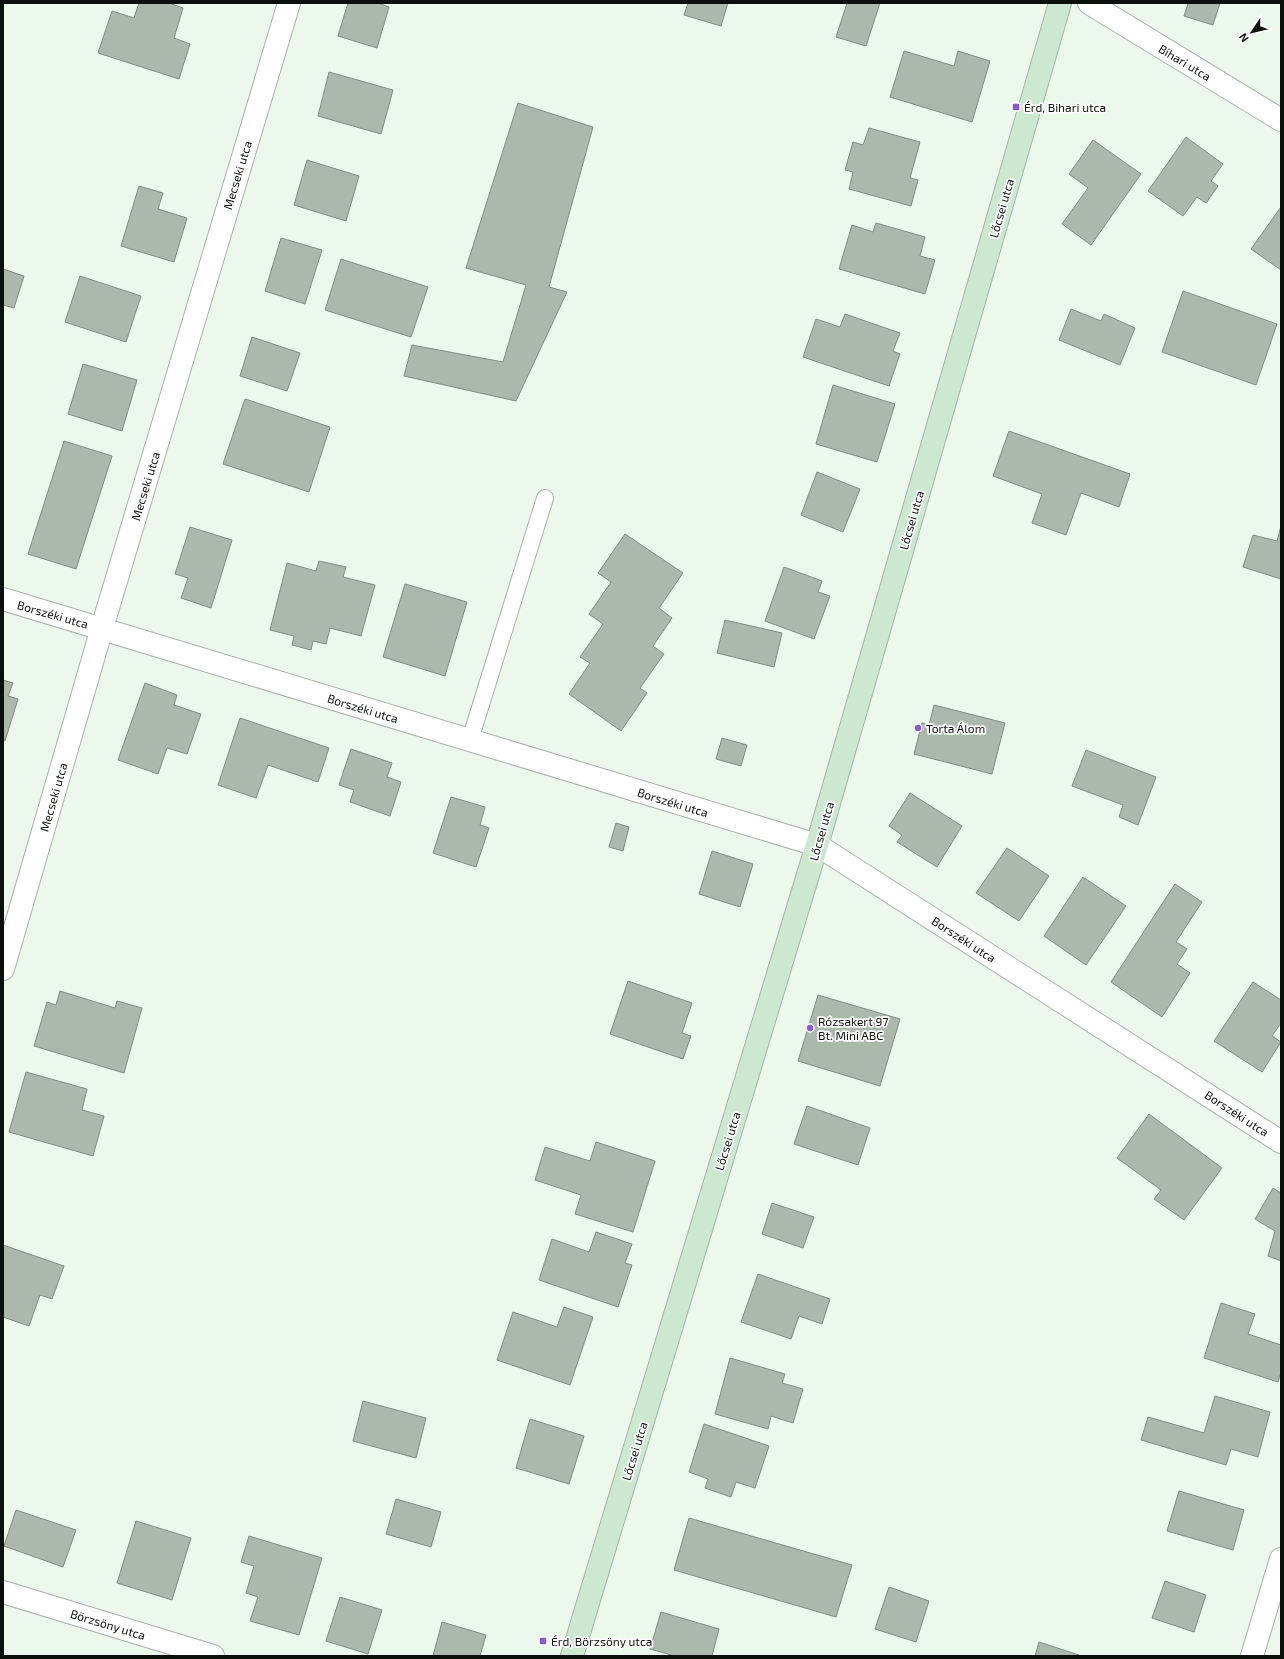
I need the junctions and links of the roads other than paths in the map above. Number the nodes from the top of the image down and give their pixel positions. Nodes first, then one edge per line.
1 (289, 3) edge
2 (1060, 3) edge
3 (1090, 3) edge
4 (1281, 120) edge
5 (545, 498) dead end
6 (3, 599) edge
7 (102, 628) junction
8 (470, 740) junction
9 (817, 845) junction
10 (3, 969) edge
11 (1281, 1142) edge
12 (1281, 1559) edge
13 (3, 1592) edge
14 (213, 1656) edge
15 (572, 1656) edge
16 (1252, 1656) edge

1 - 7 street, Mecseki utca
2 - 9 street, Lőcsei utca
3 - 4 street, Bihari utca
5 - 8 lane
6 - 7 street, Borszéki utca
7 - 8 street, Borszéki utca
7 - 10 street, Mecseki utca
8 - 9 street, Borszéki utca
9 - 11 street, Borszéki utca
9 - 15 street, Lőcsei utca
12 - 16 street
13 - 14 street, Börzsöny utca

